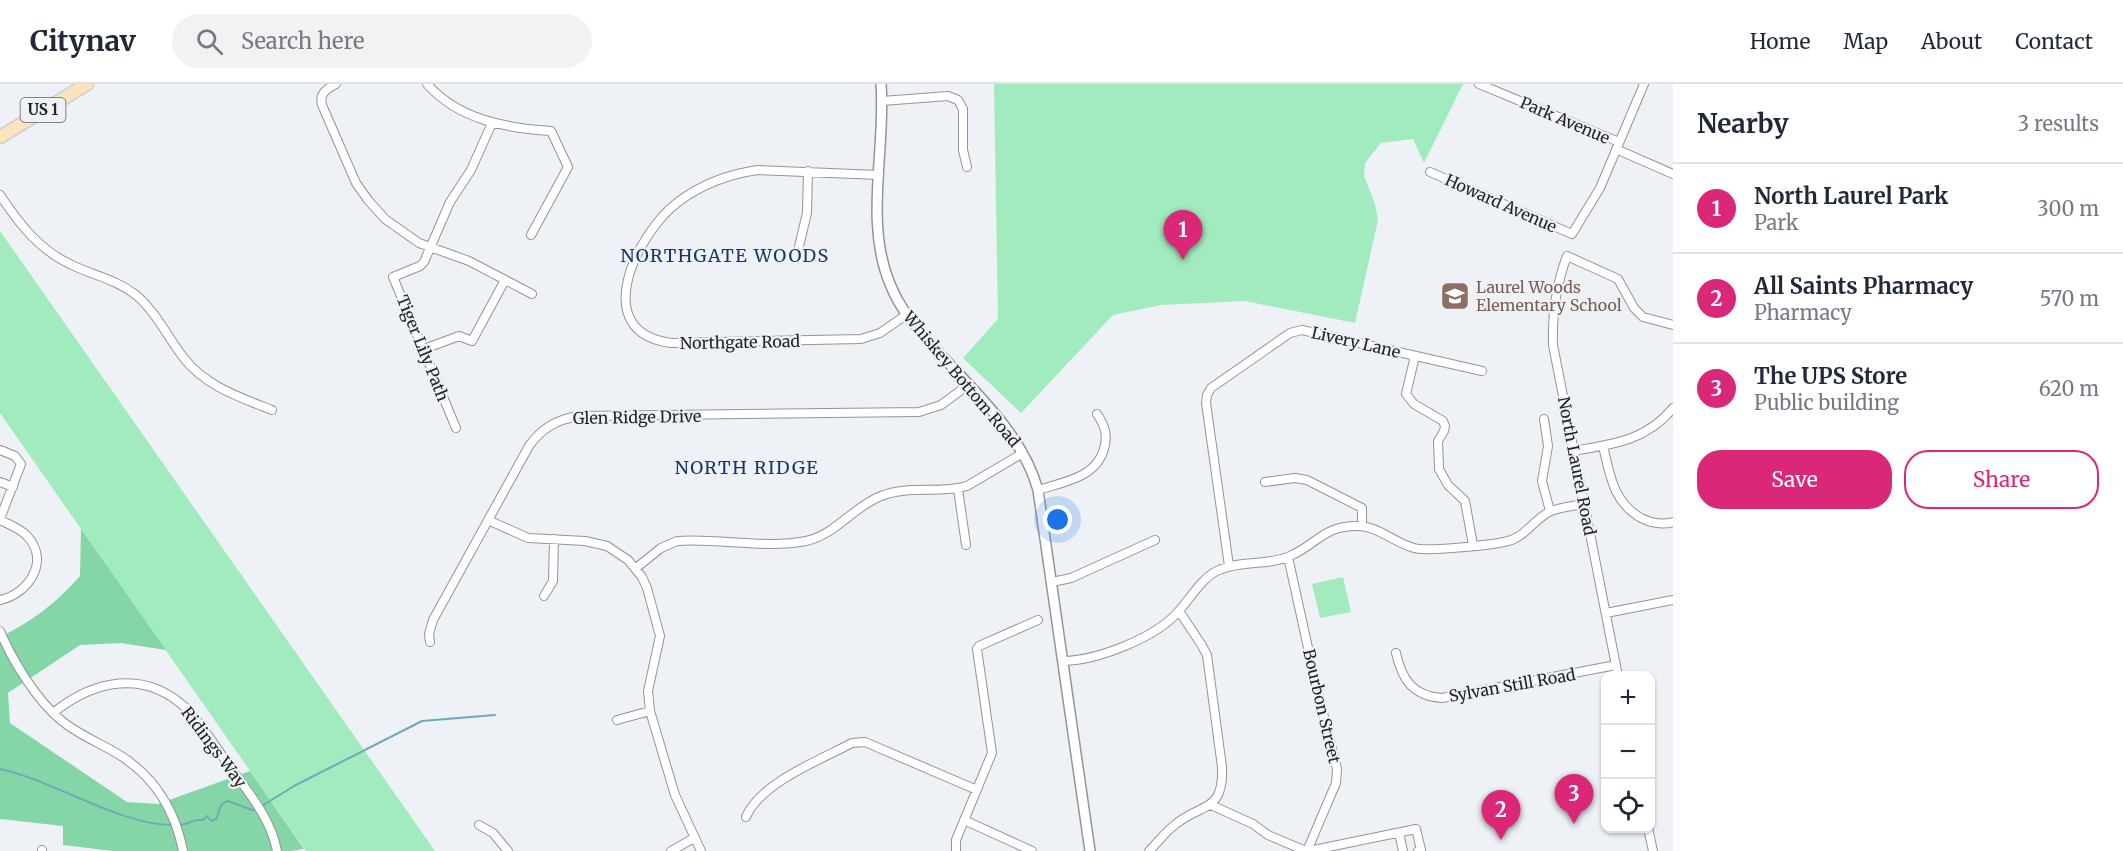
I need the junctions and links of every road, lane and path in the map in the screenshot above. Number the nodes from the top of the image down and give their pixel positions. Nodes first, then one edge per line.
1 (87, 84) edge
2 (336, 84) edge
3 (427, 84) edge
4 (881, 84) edge
5 (1479, 84) edge
6 (1644, 84) edge
7 (882, 101) junction
8 (492, 123) junction
9 (0, 137) edge
10 (1617, 146) junction
11 (967, 167) dead end
12 (808, 171) junction
13 (1430, 172) dead end
14 (1673, 174) edge
15 (879, 175) junction
16 (0, 195) edge
17 (531, 235) dead end
18 (430, 248) junction
19 (796, 259) dead end
20 (505, 280) junction
21 (532, 294) dead end
22 (906, 315) junction
23 (1673, 325) edge
24 (424, 349) junction
25 (1415, 356) junction
26 (1482, 371) dead end
27 (968, 385) junction
28 (1673, 408) edge
29 (272, 410) dead end
30 (1097, 414) dead end
31 (1544, 419) dead end
32 (456, 428) dead end
33 (1603, 446) junction
34 (0, 450) edge
35 (1573, 451) junction
36 (1023, 453) junction
37 (0, 482) edge
38 (1265, 482) dead end
39 (13, 487) junction
40 (958, 489) junction
41 (1038, 490) junction
42 (1584, 504) junction
43 (1550, 511) junction
44 (0, 519) edge
45 (488, 520) junction
46 (1673, 522) edge
47 (1362, 526) junction
48 (554, 539) junction
49 (1155, 540) dead end
50 (966, 545) dead end
51 (1473, 545) junction
52 (1288, 557) junction
53 (1229, 566) junction
54 (636, 568) junction
55 (1052, 582) junction
56 (544, 596) dead end
57 (0, 600) edge
58 (1673, 600) edge
59 (1179, 611) junction
60 (1606, 613) junction
61 (1038, 620) dead end
62 (0, 631) edge
63 (430, 642) dead end
64 (1396, 653) dead end
65 (1064, 661) junction
66 (1616, 665) junction
67 (1617, 671) edge
68 (650, 711) junction
69 (53, 713) junction
70 (617, 720) dead end
71 (977, 790) junction
72 (1211, 805) junction
73 (746, 818) dead end
74 (964, 820) junction
75 (479, 825) dead end
76 (1399, 833) junction
77 (1649, 833) edge
78 (694, 838) junction
79 (183, 851) edge
80 (277, 851) edge
81 (508, 851) edge
82 (671, 851) edge
83 (701, 851) edge
84 (956, 851) edge
85 (1032, 851) edge
86 (1090, 851) edge
87 (1149, 851) edge
88 (1307, 851) edge
89 (1403, 851) edge
90 (1418, 851) edge
91 (1653, 851) edge

1 - 9 main road, US 1
2 - 18 street
3 - 8 street
4 - 7 street, Whiskey Bottom Road
5 - 10 street, Park Avenue
6 - 10 street
7 - 11 street
7 - 15 street, Whiskey Bottom Road
8 - 17 street
8 - 18 street, Tiger Lily Path
10 - 13 street, Howard Avenue
10 - 14 street, Park Avenue
12 - 15 street, Northgate Road
12 - 19 street
12 - 22 street, Northgate Road
15 - 22 street, Whiskey Bottom Road
16 - 29 street
18 - 20 street
18 - 24 street, Tiger Lily Path
20 - 21 street
20 - 24 street
22 - 27 street, Whiskey Bottom Road
23 - 35 street, North Laurel Road
24 - 32 street, Tiger Lily Path
25 - 26 street, Livery Lane
25 - 51 street
25 - 53 street, Livery Lane
27 - 36 street, Whiskey Bottom Road
27 - 45 street, Glen Ridge Drive
28 - 33 street
30 - 41 street
31 - 43 street
33 - 35 street
33 - 46 street
34 - 39 street
35 - 42 street, North Laurel Road
36 - 40 street
36 - 41 street, Whiskey Bottom Road
37 - 39 street
38 - 47 street
39 - 44 street
40 - 50 street
40 - 54 street
41 - 55 street, Whiskey Bottom Road
42 - 43 street
42 - 60 street, North Laurel Road
43 - 51 street
44 - 57 street
45 - 48 street
45 - 63 street, Glen Ridge Drive
47 - 51 street
47 - 52 street
48 - 54 street
48 - 56 street
49 - 55 street
52 - 53 street
52 - 88 street, Bourbon Street
53 - 59 street
54 - 68 street
55 - 65 street, Whiskey Bottom Road
58 - 60 street
59 - 65 street
59 - 72 street
60 - 66 street, North Laurel Road
61 - 71 street
62 - 69 street
64 - 66 street, Sylvan Still Road
65 - 86 street, Whiskey Bottom Road
66 - 67 street, North Laurel Road
68 - 70 street
68 - 78 street
69 - 79 street
69 - 80 street, Ridings Way
71 - 73 street
71 - 74 street
72 - 87 street
72 - 88 street
74 - 84 street
74 - 85 street
75 - 81 street
76 - 88 street
76 - 89 street
76 - 90 street
77 - 91 street
78 - 82 street
78 - 83 street

